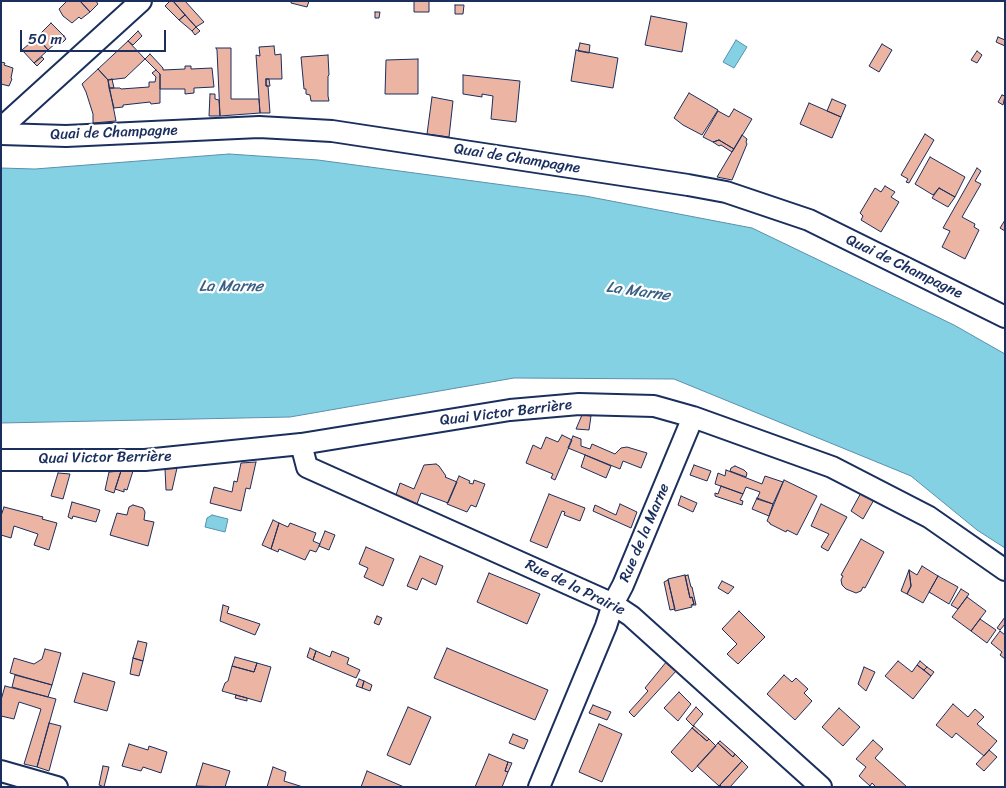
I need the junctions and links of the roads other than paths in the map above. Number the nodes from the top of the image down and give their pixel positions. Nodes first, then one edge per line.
1 (141, 1) edge
2 (1, 128) edge
3 (1, 134) edge
4 (1005, 317) edge
5 (693, 417) junction
6 (301, 444) junction
7 (1, 460) edge
8 (1005, 570) edge
9 (614, 604) junction
10 (1, 771) edge
11 (57, 787) edge
12 (539, 787) edge
13 (821, 787) edge

1 - 2 street
3 - 4 street, Quai de Champagne
5 - 6 street, Quai Victor Berrière
5 - 8 street, Quai Victor Berrière
5 - 9 street, Rue de la Marne
6 - 7 street, Quai Victor Berrière
6 - 9 street, Rue de la Prairie
9 - 12 street, Rue de la Marne
9 - 13 street, Rue de la Prairie
10 - 11 street

